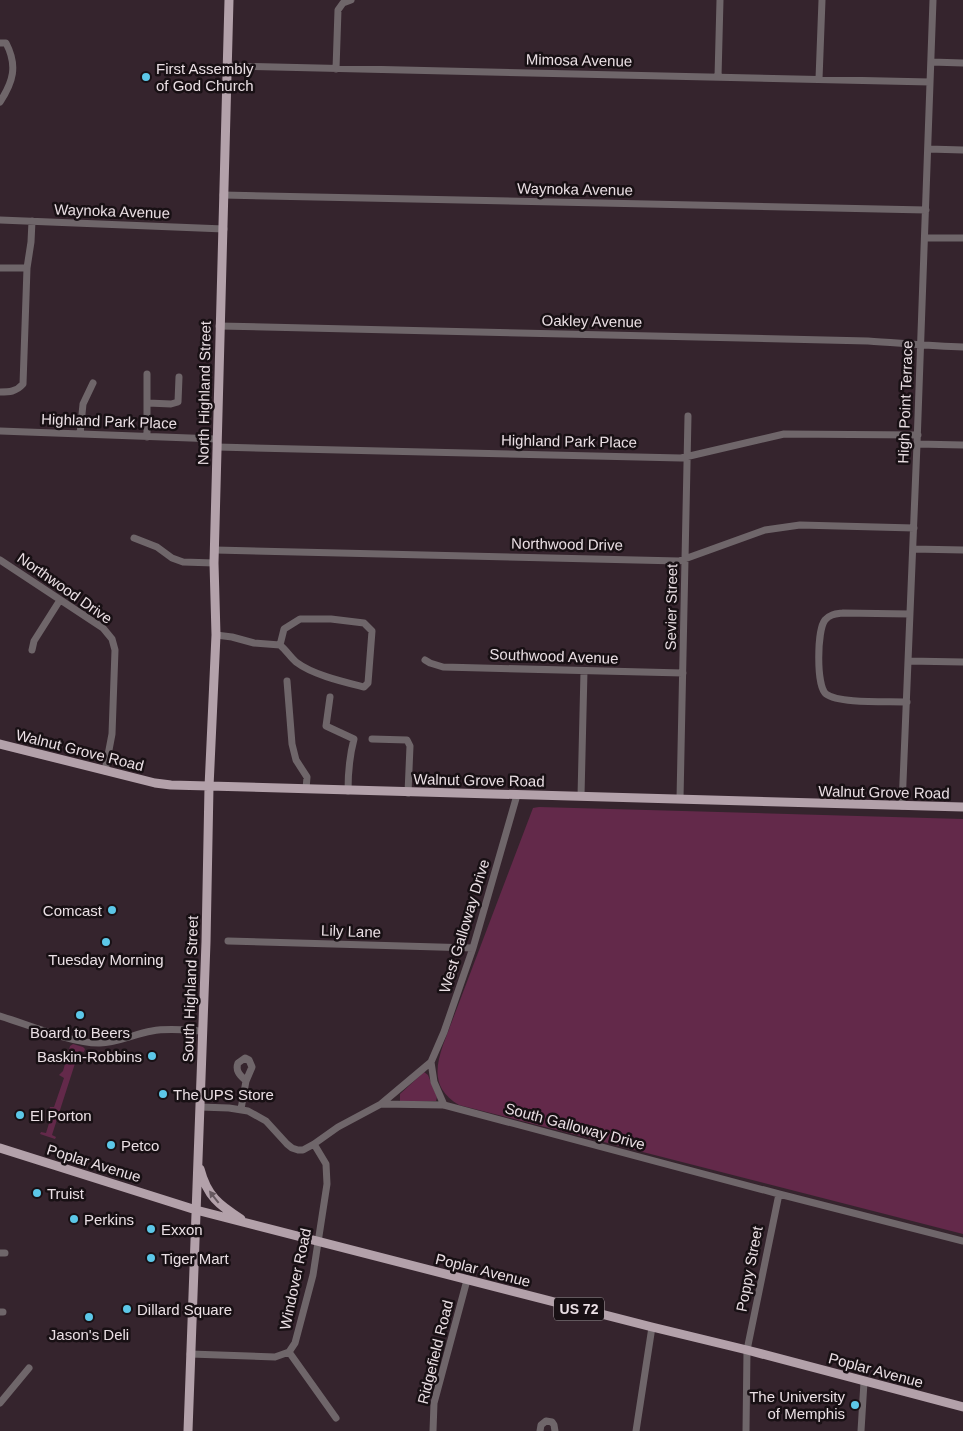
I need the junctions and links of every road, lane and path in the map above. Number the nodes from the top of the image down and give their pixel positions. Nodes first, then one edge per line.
1 (229, 0) edge
2 (351, 0) edge
3 (720, 0) edge
4 (822, 0) edge
5 (933, 0) edge
6 (0, 43) edge
7 (931, 62) junction
8 (963, 63) edge
9 (227, 66) junction
10 (336, 68) junction
11 (718, 77) junction
12 (819, 79) junction
13 (930, 82) junction
14 (0, 102) edge
15 (928, 150) junction
16 (963, 150) edge
17 (223, 195) junction
18 (926, 210) junction
19 (0, 220) edge
20 (32, 221) junction
21 (224, 229) junction
22 (924, 238) junction
23 (963, 238) edge
24 (0, 268) edge
25 (27, 268) junction
26 (219, 326) junction
27 (921, 346) junction
28 (963, 347) edge
29 (147, 374) dead end
30 (179, 377) dead end
31 (93, 383) dead end
32 (0, 392) edge
33 (148, 404) junction
34 (688, 416) dead end
35 (0, 431) edge
36 (80, 434) junction
37 (918, 435) junction
38 (147, 437) junction
39 (217, 443) junction
40 (917, 444) junction
41 (963, 445) edge
42 (688, 457) junction
43 (914, 528) junction
44 (134, 538) dead end
45 (913, 549) junction
46 (215, 550) junction
47 (963, 550) edge
48 (686, 559) junction
49 (0, 560) edge
50 (214, 563) junction
51 (60, 600) junction
52 (910, 614) junction
53 (216, 635) junction
54 (280, 645) junction
55 (32, 650) dead end
56 (425, 660) dead end
57 (908, 661) junction
58 (963, 662) edge
59 (584, 671) junction
60 (683, 673) junction
61 (286, 681) dead end
62 (330, 697) dead end
63 (907, 702) junction
64 (372, 739) dead end
65 (0, 744) edge
66 (105, 770) junction
67 (209, 787) junction
68 (306, 789) junction
69 (348, 791) junction
70 (408, 793) junction
71 (517, 795) junction
72 (581, 796) junction
73 (680, 799) junction
74 (902, 806) junction
75 (963, 807) edge
76 (228, 941) dead end
77 (473, 948) junction
78 (0, 1016) edge
79 (201, 1031) junction
80 (431, 1062) junction
81 (246, 1081) dead end
82 (381, 1104) junction
83 (444, 1105) junction
84 (200, 1107) junction
85 (241, 1109) junction
86 (314, 1144) junction
87 (0, 1148) edge
88 (198, 1156) junction
89 (778, 1194) junction
90 (196, 1210) junction
91 (250, 1224) junction
92 (963, 1241) edge
93 (318, 1243) junction
94 (467, 1280) junction
95 (652, 1327) junction
96 (747, 1350) junction
97 (289, 1352) junction
98 (190, 1354) junction
99 (29, 1368) dead end
100 (864, 1382) junction
101 (0, 1403) edge
102 (963, 1407) edge
103 (336, 1418) dead end
104 (188, 1431) edge
105 (433, 1431) edge
106 (540, 1431) edge
107 (555, 1431) edge
108 (636, 1431) edge
109 (746, 1431) edge
110 (861, 1431) edge

1 - 9 main road, North Highland Street
2 - 10 street
3 - 11 street
4 - 12 street
5 - 7 street, High Point Terrace
6 - 14 street
7 - 8 street
7 - 13 street, High Point Terrace
9 - 10 street, Mimosa Avenue
9 - 17 main road, North Highland Street
10 - 11 street, Mimosa Avenue
11 - 12 street, Mimosa Avenue
12 - 13 street, Mimosa Avenue
13 - 15 street, High Point Terrace
15 - 16 street
15 - 18 street, High Point Terrace
17 - 18 street, Waynoka Avenue
17 - 21 main road, North Highland Street
18 - 22 street, High Point Terrace
19 - 20 street, Waynoka Avenue
20 - 21 street, Waynoka Avenue
20 - 25 street
21 - 26 main road, North Highland Street
22 - 23 street
22 - 27 street, High Point Terrace
24 - 25 street
25 - 32 street
26 - 27 street, Oakley Avenue
26 - 39 main road, North Highland Street
27 - 28 street, Oakley Avenue
27 - 37 street, High Point Terrace
29 - 33 street
30 - 33 street
31 - 36 street
33 - 38 street
34 - 42 street, Sevier Street
35 - 36 street, Highland Park Place
36 - 38 street, Highland Park Place
37 - 40 street, High Point Terrace
37 - 42 street, Highland Park Place
38 - 39 street, Highland Park Place
39 - 42 street, Highland Park Place
39 - 46 main road, North Highland Street
40 - 41 street
40 - 43 street, High Point Terrace
42 - 48 street, Sevier Street
43 - 45 street, High Point Terrace
43 - 48 street, Northwood Drive
44 - 50 street
45 - 47 street
45 - 52 street, High Point Terrace
46 - 48 street, Northwood Drive
46 - 50 main road, North Highland Street
48 - 60 street, Sevier Street
49 - 51 street, Northwood Drive
50 - 53 main road, North Highland Street
51 - 55 street
51 - 66 street, Northwood Drive
52 - 57 street, High Point Terrace
52 - 63 street
53 - 54 street
53 - 67 main road, North Highland Street
54 - 54 street
56 - 59 street, Southwood Avenue
57 - 58 street
57 - 63 street, High Point Terrace
59 - 60 street, Southwood Avenue
59 - 72 street
60 - 73 street, Sevier Street
61 - 68 street
62 - 69 street
63 - 74 street, High Point Terrace
64 - 70 street
65 - 66 main road, Walnut Grove Road
66 - 67 main road, Walnut Grove Road
67 - 68 main road, Walnut Grove Road
67 - 79 main road, South Highland Street
68 - 69 main road, Walnut Grove Road
69 - 70 main road, Walnut Grove Road
70 - 71 main road, Walnut Grove Road
71 - 72 main road, Walnut Grove Road
71 - 77 street, West Galloway Drive
72 - 73 main road, Walnut Grove Road
73 - 74 main road, Walnut Grove Road
74 - 75 main road, Walnut Grove Road
76 - 77 street, Lily Lane
77 - 80 street, West Galloway Drive
78 - 79 street
79 - 84 main road, South Highland Street
80 - 82 street, West Galloway Drive
80 - 83 street
81 - 85 street
82 - 83 street, South Galloway Drive
82 - 86 street
83 - 89 street, South Galloway Drive
84 - 85 street
84 - 88 main road, South Highland Street
85 - 86 street
86 - 93 street, Windover Road
87 - 90 main road, Poplar Avenue / US 72
88 - 90 main road, South Highland Street
91 -> 88 main road
89 - 92 street, South Galloway Drive
89 - 96 street, Poppy Street
90 - 91 main road, Poplar Avenue / US 72
90 - 98 main road, South Highland Street
91 - 93 main road, Poplar Avenue / US 72
93 - 94 main road, Poplar Avenue / US 72
93 - 97 street, Windover Road
94 - 95 main road, Poplar Avenue / US 72
94 - 105 street, Ridgefield Road
95 - 96 main road, Poplar Avenue / US 72
95 - 108 street
96 - 100 main road, Poplar Avenue / US 72
96 - 109 street, Poppy Street
97 - 98 street, Windover Road
97 - 103 street
98 - 104 main road, South Highland Street
99 - 101 street
100 - 102 main road, Poplar Avenue / US 72
100 - 110 street
106 - 107 street

